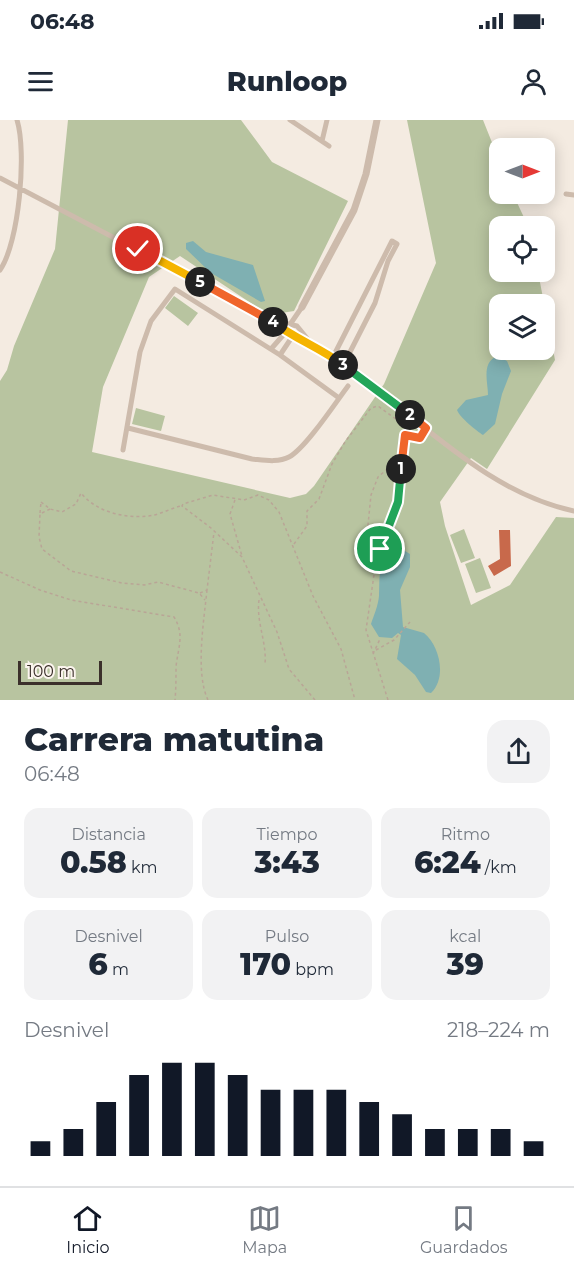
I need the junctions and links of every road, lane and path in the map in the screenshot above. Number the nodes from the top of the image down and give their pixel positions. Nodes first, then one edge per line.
1 (17, 120) edge
2 (290, 120) edge
3 (327, 120) edge
4 (377, 120) edge
5 (322, 141) junction
6 (329, 146) dead end
7 (0, 178) edge
8 (19, 188) junction
9 (566, 194) dead end
10 (574, 195) edge
11 (0, 270) edge
12 (303, 307) junction
13 (269, 319) junction
14 (289, 323) junction
15 (298, 327) junction
16 (285, 333) junction
17 (292, 337) junction
18 (311, 344) junction
19 (271, 349) junction
20 (350, 352) dead end
21 (280, 355) junction
22 (333, 357) junction
23 (348, 386) dead end
24 (339, 398) junction
25 (128, 428) junction
26 (426, 428) junction
27 (405, 435) junction
28 (123, 450) dead end
29 (400, 458) junction
30 (235, 500) junction
31 (182, 506) junction
32 (50, 509) junction
33 (574, 511) edge
34 (40, 514) junction
35 (214, 531) junction
36 (293, 544) junction
37 (242, 557) junction
38 (376, 561) junction
39 (0, 572) edge
40 (207, 590) junction
41 (199, 594) junction
42 (259, 598) junction
43 (205, 600) junction
44 (410, 622) dead end
45 (380, 639) dead end
46 (376, 650) junction
47 (373, 654) junction
48 (265, 664) dead end
49 (176, 700) edge
50 (208, 700) edge
51 (315, 700) edge
52 (355, 700) edge
53 (388, 700) edge

1 - 8 street
2 - 5 street
3 - 5 street
4 - 12 street
5 - 6 street
7 - 8 street
8 - 11 street
8 - 13 street
9 - 10 street
12 - 14 street
12 - 15 street
13 - 14 street
13 - 16 street
14 - 15 street
14 - 16 street
15 - 17 street
15 - 18 street
16 - 17 street
16 - 19 street
17 - 18 street
17 - 21 street
18 - 22 street
19 - 21 street
19 - 25 street
20 - 22 street
21 - 24 street
22 - 26 street
23 - 24 street
24 - 25 street
25 - 28 street
26 - 27 path
26 - 33 street
27 - 29 path
27 - 36 path
29 - 38 path
29 - 38 path
30 - 31 path
30 - 36 path
30 - 37 path
31 - 32 path
31 - 35 path
32 - 34 path
32 - 34 path
34 - 41 path
35 - 37 path
35 - 40 path
36 - 52 path
37 - 42 path
38 - 47 path
39 - 49 path
40 - 41 path
40 - 43 path
41 - 43 path
42 - 48 path
42 - 51 path
43 - 50 path
44 - 46 path
45 - 46 path
46 - 47 path
47 - 53 path

